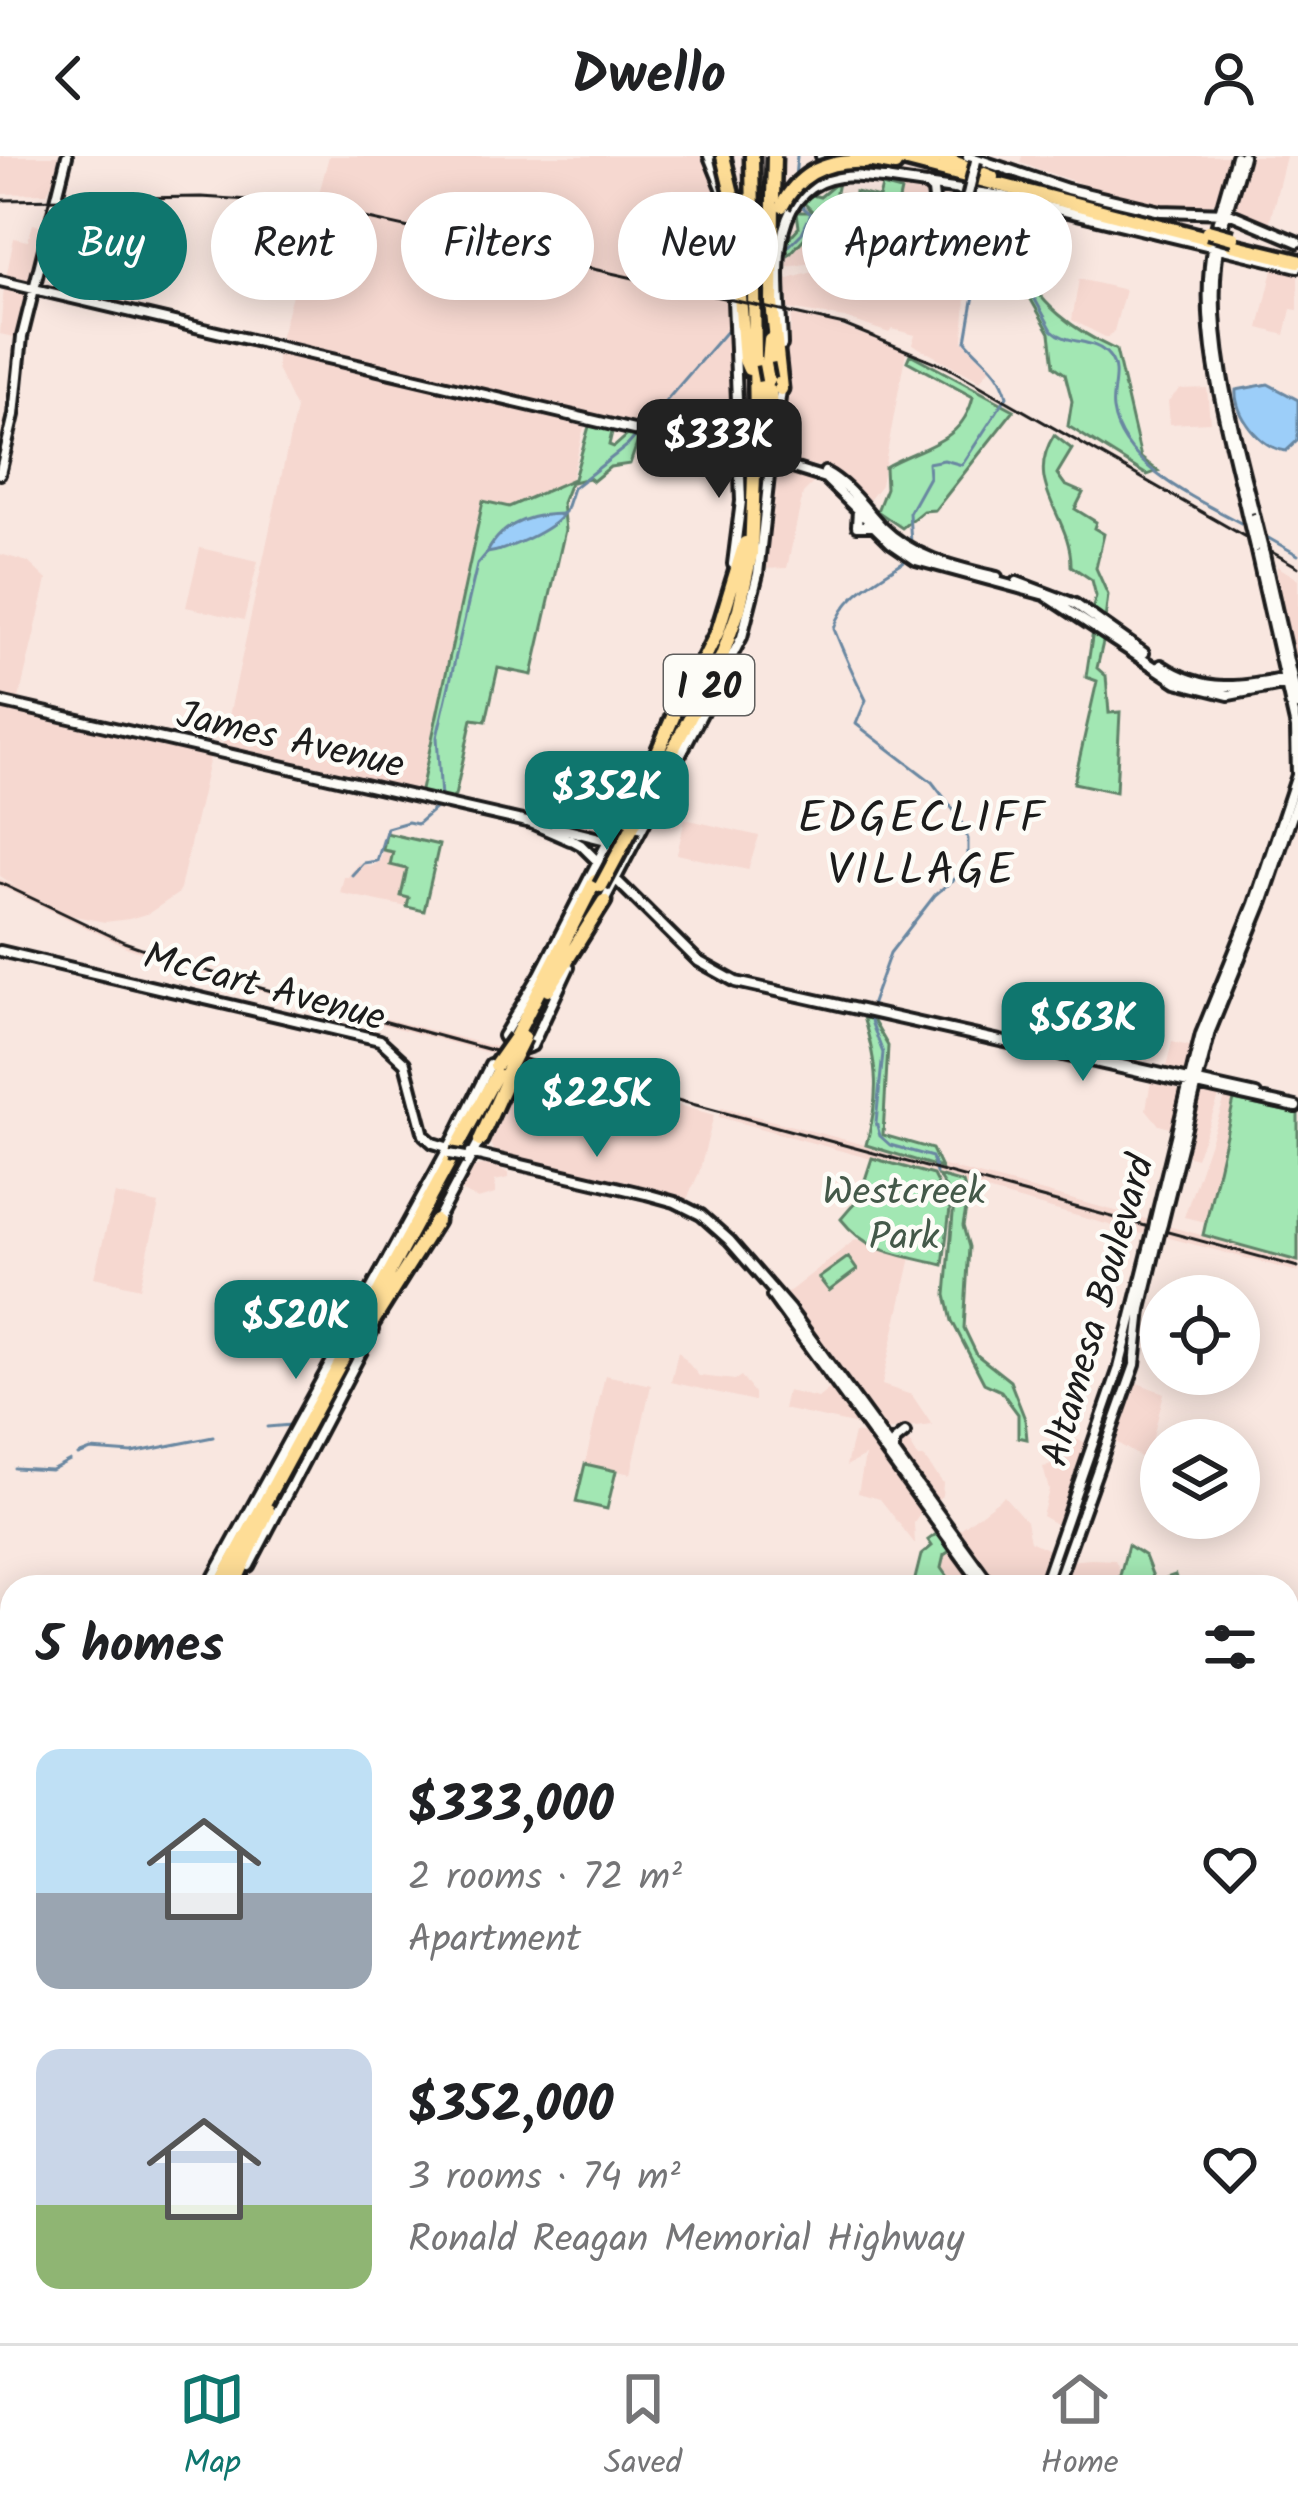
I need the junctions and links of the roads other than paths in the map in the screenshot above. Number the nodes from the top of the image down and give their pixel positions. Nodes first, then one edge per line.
1 (70, 156) edge
2 (709, 156) edge
3 (727, 156) edge
4 (748, 156) edge
5 (762, 156) edge
6 (777, 156) edge
7 (821, 156) edge
8 (844, 156) edge
9 (1239, 156) edge
10 (926, 158) edge
11 (885, 159) edge
12 (973, 159) edge
13 (865, 161) junction
14 (887, 179) junction
15 (994, 182) junction
16 (926, 184) junction
17 (953, 187) junction
18 (60, 192) edge
19 (725, 192) edge
20 (729, 192) edge
21 (751, 192) edge
22 (932, 192) edge
23 (944, 192) edge
24 (967, 192) edge
25 (782, 204) junction
26 (1226, 211) junction
27 (1298, 242) edge
28 (1216, 247) junction
29 (1297, 261) edge
30 (0, 281) edge
31 (36, 290) joint
32 (79, 300) edge
33 (734, 300) edge
34 (737, 300) edge
35 (741, 300) edge
36 (755, 300) edge
37 (760, 300) edge
38 (772, 303) junction
39 (279, 331) dead end
40 (266, 344) junction
41 (736, 350) junction
42 (749, 369) junction
43 (782, 389) junction
44 (738, 454) junction
45 (768, 457) junction
46 (803, 468) junction
47 (0, 474) edge
48 (756, 474) junction
49 (865, 509) junction
50 (895, 542) junction
51 (748, 549) junction
52 (700, 665) junction
53 (726, 671) junction
54 (1290, 682) edge
55 (0, 703) edge
56 (703, 714) junction
57 (673, 717) joint
58 (1298, 798) edge
59 (644, 807) junction
60 (629, 826) junction
61 (575, 836) junction
62 (607, 840) junction
63 (634, 847) junction
64 (583, 849) junction
65 (595, 861) junction
66 (615, 880) junction
67 (597, 886) junction
68 (630, 896) junction
69 (1242, 943) junction
70 (0, 951) edge
71 (503, 1070) junction
72 (1192, 1083) junction
73 (1297, 1107) edge
74 (462, 1124) junction
75 (480, 1140) junction
76 (418, 1141) dead end
77 (437, 1145) junction
78 (448, 1153) junction
79 (469, 1155) junction
80 (492, 1159) junction
81 (427, 1190) junction
82 (436, 1221) junction
83 (1157, 1228) junction
84 (769, 1289) junction
85 (376, 1297) junction
86 (365, 1334) junction
87 (314, 1419) junction
88 (1099, 1428) junction
89 (905, 1433) dead end
90 (1102, 1455) junction
91 (894, 1456) junction
92 (905, 1476) junction
93 (1078, 1486) junction
94 (1090, 1490) junction
95 (229, 1575) edge
96 (229, 1575) edge
97 (230, 1575) edge
98 (979, 1575) edge
99 (1047, 1575) edge
100 (1060, 1575) edge

1 - 18 main road
2 - 19 main road
3 - 20 highway, bridge
4 - 21 highway, I 20
4 - 42 highway, I 20
5 - 6 highway
6 - 25 highway, bridge
7 - 14 main road
8 - 13 highway, bridge
9 - 26 main road
10 - 15 highway
11 - 13 highway
11 - 15 highway
12 - 24 main road, bridge
12 - 26 main road
13 - 25 highway, bridge
14 - 16 main road
14 - 25 main road
15 - 28 highway
16 - 17 main road
16 - 22 main road
17 - 23 main road
17 - 28 main road
25 - 38 highway
25 - 43 main road
26 - 27 main road
26 - 28 main road
26 - 28 main road
26 - 28 main road
28 - 29 highway
28 - 54 main road, Altamesa Boulevard, bridge
30 - 31 main road
31 - 47 main road
32 - 40 main road
33 - 41 main road
34 - 41 highway
35 - 42 highway
36 - 48 highway, I 20
37 - 45 highway, bridge
38 - 43 highway
38 - 48 highway
39 - 40 main road
40 - 44 main road
41 - 44 main road
42 - 51 highway, I 20
43 - 45 main road
44 - 45 main road, bridge
44 - 52 main road
45 - 46 main road
45 - 46 main road
45 - 53 main road
46 - 49 main road
48 - 51 highway, I 20
49 - 50 main road
49 - 50 main road
50 - 54 main road
51 - 52 highway
51 - 53 highway
51 - 59 highway, I 20
51 - 60 highway, I 20
52 - 57 main road
53 - 56 main road
54 - 69 main road, Altamesa Boulevard
55 - 61 main road, James Avenue
56 - 59 highway
56 - 60 main road
57 - 60 highway
58 - 69 main road, Altamesa Boulevard
59 - 60 highway, I 20
60 - 62 main road
60 - 63 main road
60 - 67 highway, I 20, bridge
61 - 62 main road, James Avenue
61 - 64 main road
62 - 63 main road, James Avenue
62 - 65 main road
63 - 66 main road
64 - 65 main road
64 - 67 main road
65 - 66 main road
65 - 67 main road
66 - 67 main road
66 - 68 main road
67 - 67 main road
67 - 68 main road
67 - 71 highway, I 20, bridge
68 - 72 main road
69 - 72 main road, Altamesa Boulevard
70 - 77 main road, McCart Avenue
71 - 74 highway
71 - 75 highway
71 - 85 highway, I 20
71 - 86 highway, I 20
72 - 73 main road
72 - 83 main road, Altamesa Boulevard
74 - 75 main road
74 - 78 main road
75 - 79 main road
75 - 80 main road
76 - 77 main road
77 - 78 main road
78 - 79 main road, bridge
78 - 81 main road
79 - 80 main road
79 - 82 main road
80 - 84 main road
81 - 85 highway
81 - 95 main road
82 - 86 highway
82 - 97 main road
83 - 88 main road, Altamesa Boulevard
83 - 90 main road, Altamesa Boulevard
84 - 91 main road
84 - 92 main road
85 - 87 highway, I 20
86 - 87 highway, I 20
87 - 96 highway, I 20
88 - 90 main road
88 - 93 main road, Altamesa Boulevard
89 - 91 main road
90 - 94 main road, Altamesa Boulevard
91 - 92 main road
92 - 98 main road
93 - 94 main road
93 - 99 main road, Altamesa Boulevard
94 - 100 main road, Altamesa Boulevard

